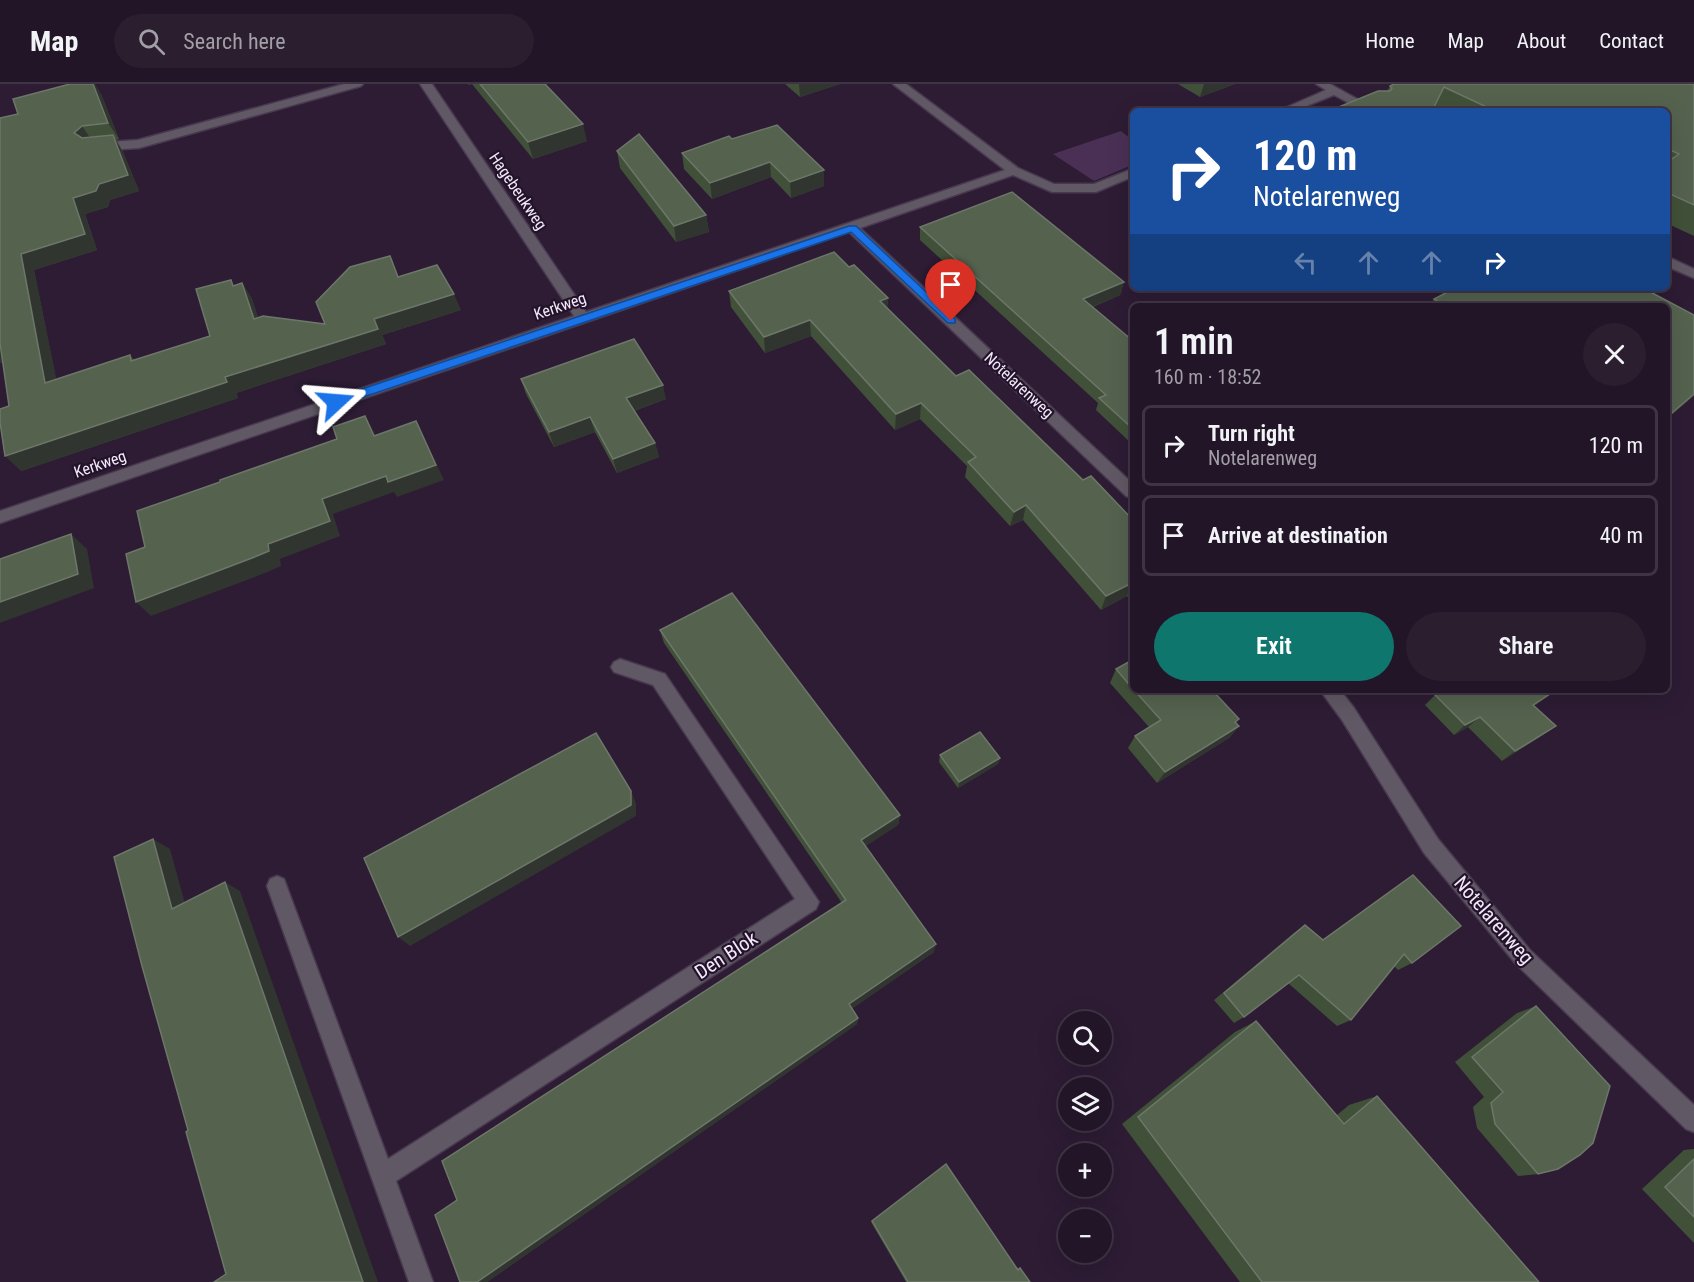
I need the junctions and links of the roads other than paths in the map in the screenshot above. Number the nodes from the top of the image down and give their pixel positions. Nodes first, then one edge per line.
1 (357, 84) edge
2 (426, 84) edge
3 (898, 84) edge
4 (1322, 84) edge
5 (1334, 91) junction
6 (1292, 108) edge
7 (1367, 108) edge
8 (93, 147) edge
9 (1014, 171) junction
10 (1130, 174) edge
11 (853, 228) junction
12 (1670, 262) edge
13 (1694, 274) edge
14 (582, 317) junction
15 (1130, 490) edge
16 (0, 517) edge
17 (620, 667) dead end
18 (1331, 693) edge
19 (277, 886) dead end
20 (1694, 1121) edge
21 (383, 1176) junction
22 (422, 1282) edge

1 - 8 street
2 - 14 street, Hagebeukweg
3 - 9 street
4 - 5 street
5 - 6 street
5 - 7 street
9 - 10 street
9 - 11 street, Kerkweg
11 - 14 street, Kerkweg
11 - 15 street, Notelarenweg
12 - 13 street
14 - 16 street, Kerkweg
17 - 21 street, Den Blok
18 - 20 street, Notelarenweg
19 - 21 street
21 - 22 street

